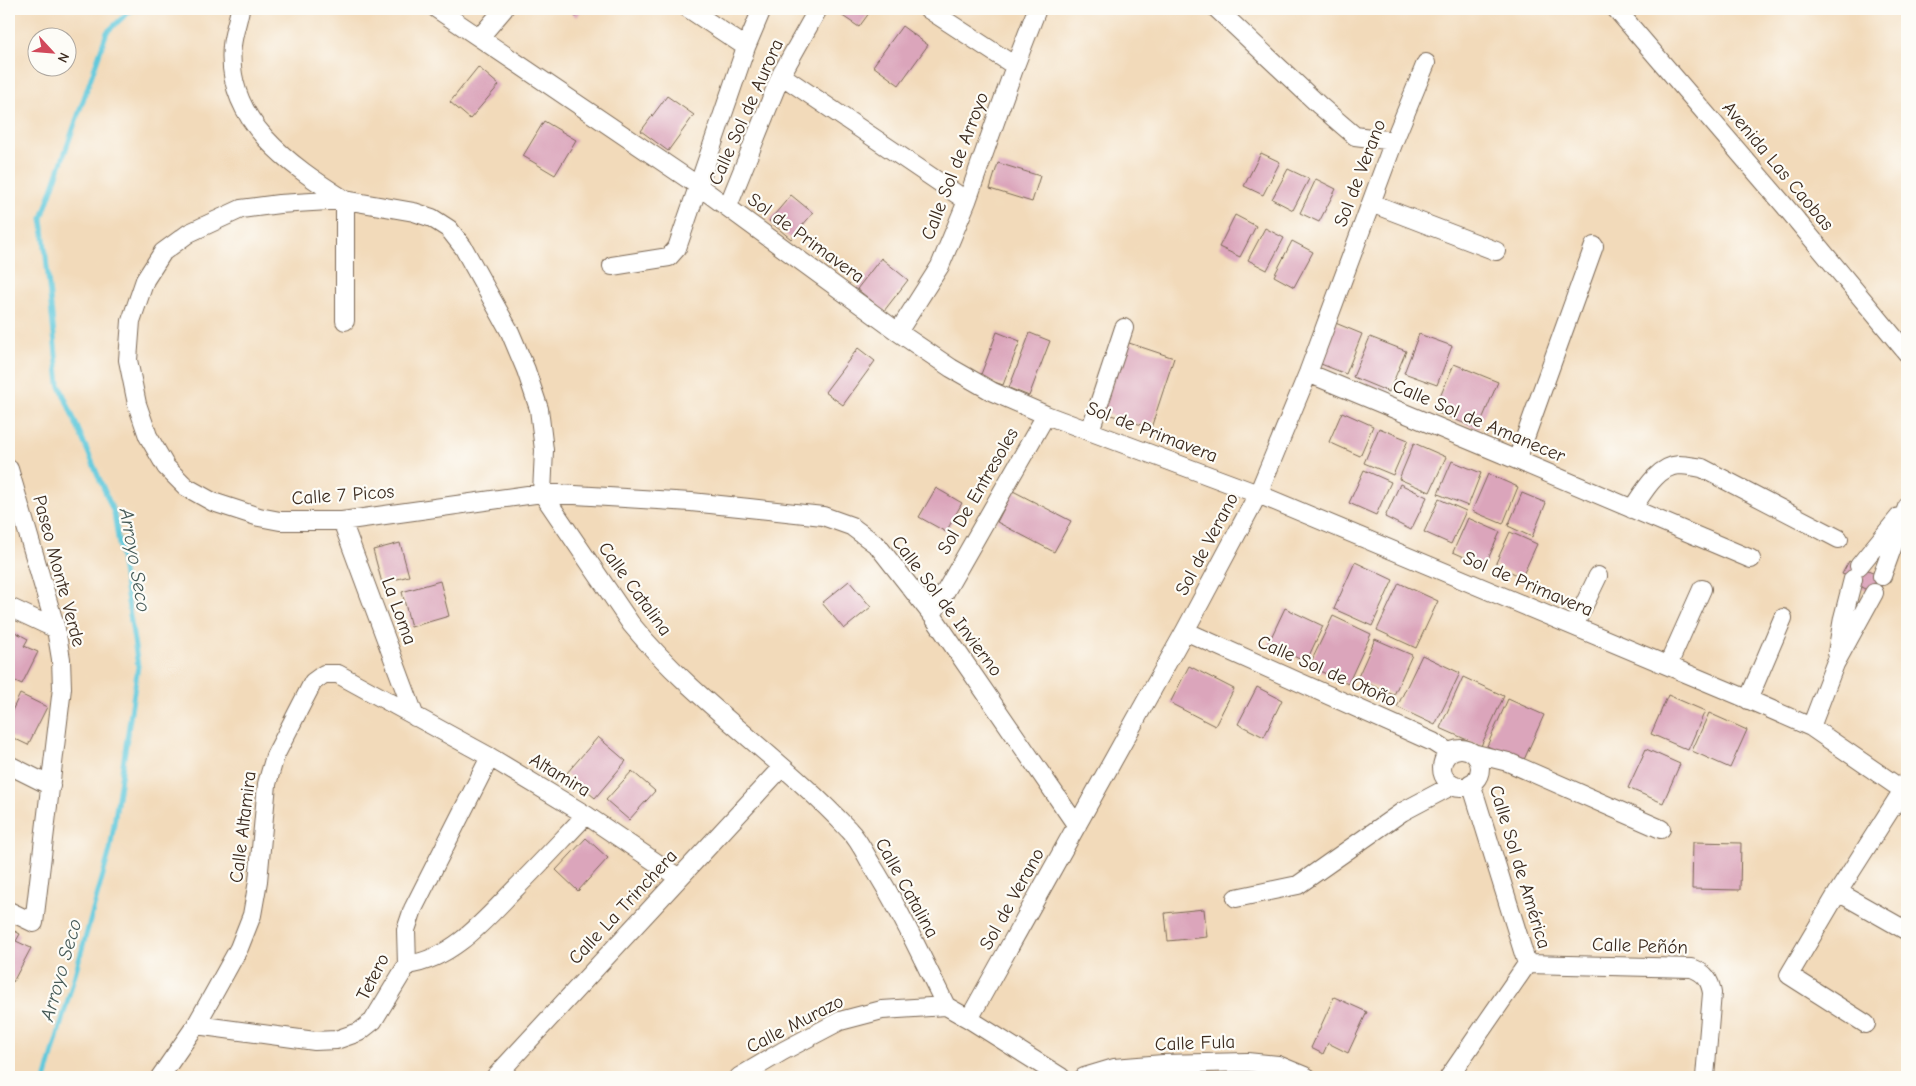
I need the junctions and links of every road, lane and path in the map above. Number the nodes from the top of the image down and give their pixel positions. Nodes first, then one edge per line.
1 (240, 9) edge
2 (437, 9) edge
3 (504, 9) edge
4 (689, 9) edge
5 (762, 9) edge
6 (818, 9) edge
7 (928, 9) edge
8 (1037, 9) edge
9 (1217, 9) edge
10 (1616, 9) edge
11 (480, 37) junction
12 (746, 47) junction
13 (1426, 64) dead end
14 (1015, 66) junction
15 (781, 75) junction
16 (1394, 141) junction
17 (697, 185) junction
18 (345, 200) junction
19 (967, 202) junction
20 (1371, 204) junction
21 (728, 206) junction
22 (1594, 246) dead end
23 (1496, 251) dead end
24 (612, 266) dead end
25 (345, 320) dead end
26 (1124, 328) dead end
27 (898, 332) junction
28 (1907, 353) edge
29 (1308, 374) junction
30 (1046, 415) junction
31 (1090, 430) junction
32 (1517, 460) junction
33 (9, 469) edge
34 (542, 493) junction
35 (1258, 494) junction
36 (1907, 508) edge
37 (1632, 509) junction
38 (342, 520) junction
39 (1839, 539) dead end
40 (1751, 559) dead end
41 (1598, 576) dead end
42 (1882, 576) dead end
43 (1702, 589) dead end
44 (1874, 593) dead end
45 (9, 607) edge
46 (932, 615) junction
47 (1783, 618) dead end
48 (1574, 626) junction
49 (56, 629) junction
50 (1185, 631) junction
51 (1835, 664) junction
52 (1668, 665) junction
53 (1748, 700) junction
54 (415, 717) junction
55 (1811, 727) junction
56 (1450, 752) junction
57 (1472, 753) junction
58 (490, 757) junction
59 (9, 765) edge
60 (782, 766) junction
61 (1448, 779) junction
62 (1471, 783) junction
63 (51, 786) junction
64 (1905, 791) edge
65 (586, 815) junction
66 (1077, 826) junction
67 (1661, 829) dead end
68 (679, 878) junction
69 (1838, 892) junction
70 (1236, 898) dead end
71 (9, 911) edge
72 (1907, 932) edge
73 (1527, 964) junction
74 (407, 965) junction
75 (946, 1006) junction
76 (969, 1019) junction
77 (1866, 1024) dead end
78 (196, 1025) junction
79 (160, 1077) edge
80 (495, 1077) edge
81 (739, 1077) edge
82 (1061, 1077) edge
83 (1084, 1077) edge
84 (1307, 1077) edge
85 (1449, 1077) edge
86 (1705, 1077) edge

1 - 18 street
2 - 11 street, Sol de Primavera
3 - 11 street
4 - 12 street
5 - 12 street
6 - 15 street, Calle Sol de Aurora
7 - 14 street
8 - 14 street, Calle Sol de Arroyo
9 - 16 street
10 - 28 street, Avenida Las Caobas
11 - 17 street, Sol de Primavera
12 - 17 street
13 - 16 street, Sol de Verano
14 - 19 street, Calle Sol de Arroyo
15 - 19 street
15 - 21 street, Calle Sol de Aurora
16 - 20 street, Sol de Verano
17 - 21 street, Sol de Primavera
17 - 24 street
18 - 25 street
18 - 34 street
18 - 38 street, Calle 7 Picos
19 - 27 street, Calle Sol de Arroyo
20 - 23 street
20 - 29 street, Sol de Verano
21 - 27 street, Sol de Primavera
22 - 32 street
26 - 31 street
27 - 30 street, Sol de Primavera
29 - 32 street, Calle Sol de Amanecer
29 - 35 street, Sol de Verano
30 - 31 street, Sol de Primavera
30 - 46 street, Sol De Entresoles
31 - 35 street, Sol de Primavera
32 - 37 street, Calle Sol de Amanecer
33 - 49 street, Paseo Monte Verde
34 - 38 street, Calle 7 Picos
34 - 46 street, Calle Sol de Invierno
34 - 60 street, Calle Catalina
35 - 48 street, Sol de Primavera
35 - 50 street, Sol de Verano
36 - 42 street
36 - 51 street
37 - 39 street
37 - 40 street, Calle Sol de Amanecer
38 - 54 street, La Loma
41 - 48 street
43 - 52 street
44 - 51 street
45 - 49 street
46 - 66 street, Calle Sol de Invierno
47 - 53 street
48 - 52 street, Sol de Primavera
49 - 63 street, Paseo Monte Verde
50 - 56 street, Calle Sol de Otoño
50 - 66 street, Sol de Verano
51 - 55 street
52 - 53 street, Sol de Primavera
53 - 55 street, Sol de Primavera
54 - 58 street, Altamira
54 - 78 street, Calle Altamira
55 - 64 street, Sol de Primavera
56 - 57 street
56 - 61 street
57 - 62 street
57 - 67 street
58 - 65 street, Altamira
58 - 74 street, Tetero
59 - 63 street
60 - 68 street, Calle La Trinchera
60 - 75 street, Calle Catalina
61 - 62 street
61 - 70 street
62 - 73 street, Calle Sol de América
63 - 71 street, Paseo Monte Verde
64 - 69 street
65 - 68 street, Altamira
65 - 74 street
66 - 76 street, Sol de Verano
68 - 80 street, Calle La Trinchera
69 - 72 street
69 - 77 street
73 - 85 street
73 - 86 street, Calle Peñón
74 - 78 street, Tetero
75 - 76 street
75 - 81 street, Calle Murazo
76 - 82 street
78 - 79 street, Calle Altamira
83 - 84 street, Calle Fula

